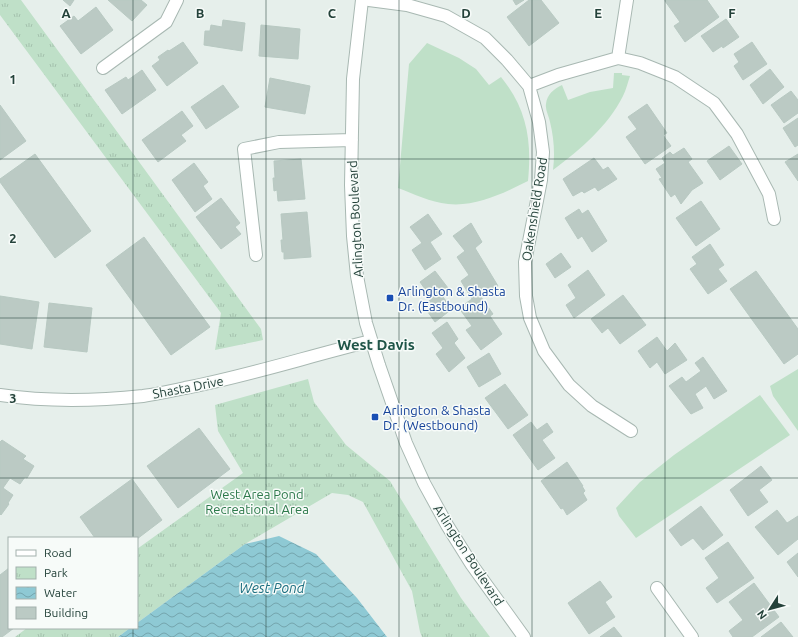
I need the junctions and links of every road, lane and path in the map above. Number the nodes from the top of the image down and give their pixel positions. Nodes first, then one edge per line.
1 (177, 0) edge
2 (362, 0) edge
3 (369, 0) edge
4 (627, 0) edge
5 (618, 58) junction
6 (103, 68) dead end
7 (529, 86) junction
8 (352, 140) junction
9 (774, 219) dead end
10 (256, 255) dead end
11 (371, 341) junction
12 (0, 395) edge
13 (631, 431) dead end
14 (657, 588) dead end
15 (524, 637) edge
16 (692, 637) edge

1 - 6 street
2 - 8 street, Arlington Boulevard
3 - 7 street, Oakenshield Road
4 - 5 street
5 - 7 street
5 - 9 street
7 - 13 street, Oakenshield Road
8 - 10 street
8 - 11 street, Arlington Boulevard
11 - 12 street, Shasta Drive
11 - 15 street, Arlington Boulevard
14 - 16 street

